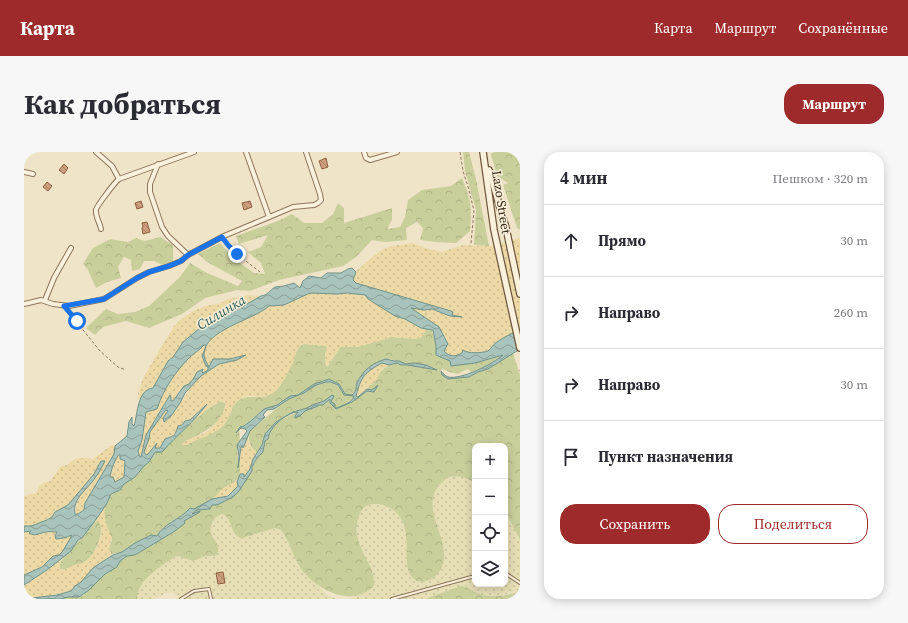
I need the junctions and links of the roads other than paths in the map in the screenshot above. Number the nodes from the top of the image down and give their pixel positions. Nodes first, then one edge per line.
1 (96, 152) edge
2 (194, 152) edge
3 (246, 152) edge
4 (306, 152) edge
5 (364, 152) edge
6 (397, 152) edge
7 (483, 152) edge
8 (158, 164) junction
9 (24, 172) edge
10 (33, 174) dead end
11 (119, 179) junction
12 (269, 217) junction
13 (102, 229) dead end
14 (71, 248) dead end
15 (188, 255) junction
16 (520, 294) edge
17 (45, 300) junction
18 (24, 304) edge
19 (520, 348) edge
20 (508, 575) edge
21 (472, 577) edge
22 (520, 583) edge
23 (181, 599) edge
24 (211, 599) edge
25 (392, 599) edge

1 - 11 street
2 - 8 street
3 - 12 street
4 - 12 street
5 - 6 street
7 - 16 main road, Lazo Street
7 - 19 main road, Lazo Street
8 - 11 street
8 - 15 street
9 - 10 street
11 - 13 street
12 - 15 street
14 - 17 street
15 - 17 street
17 - 18 street
20 - 22 lane
21 - 25 lane
23 - 24 lane

